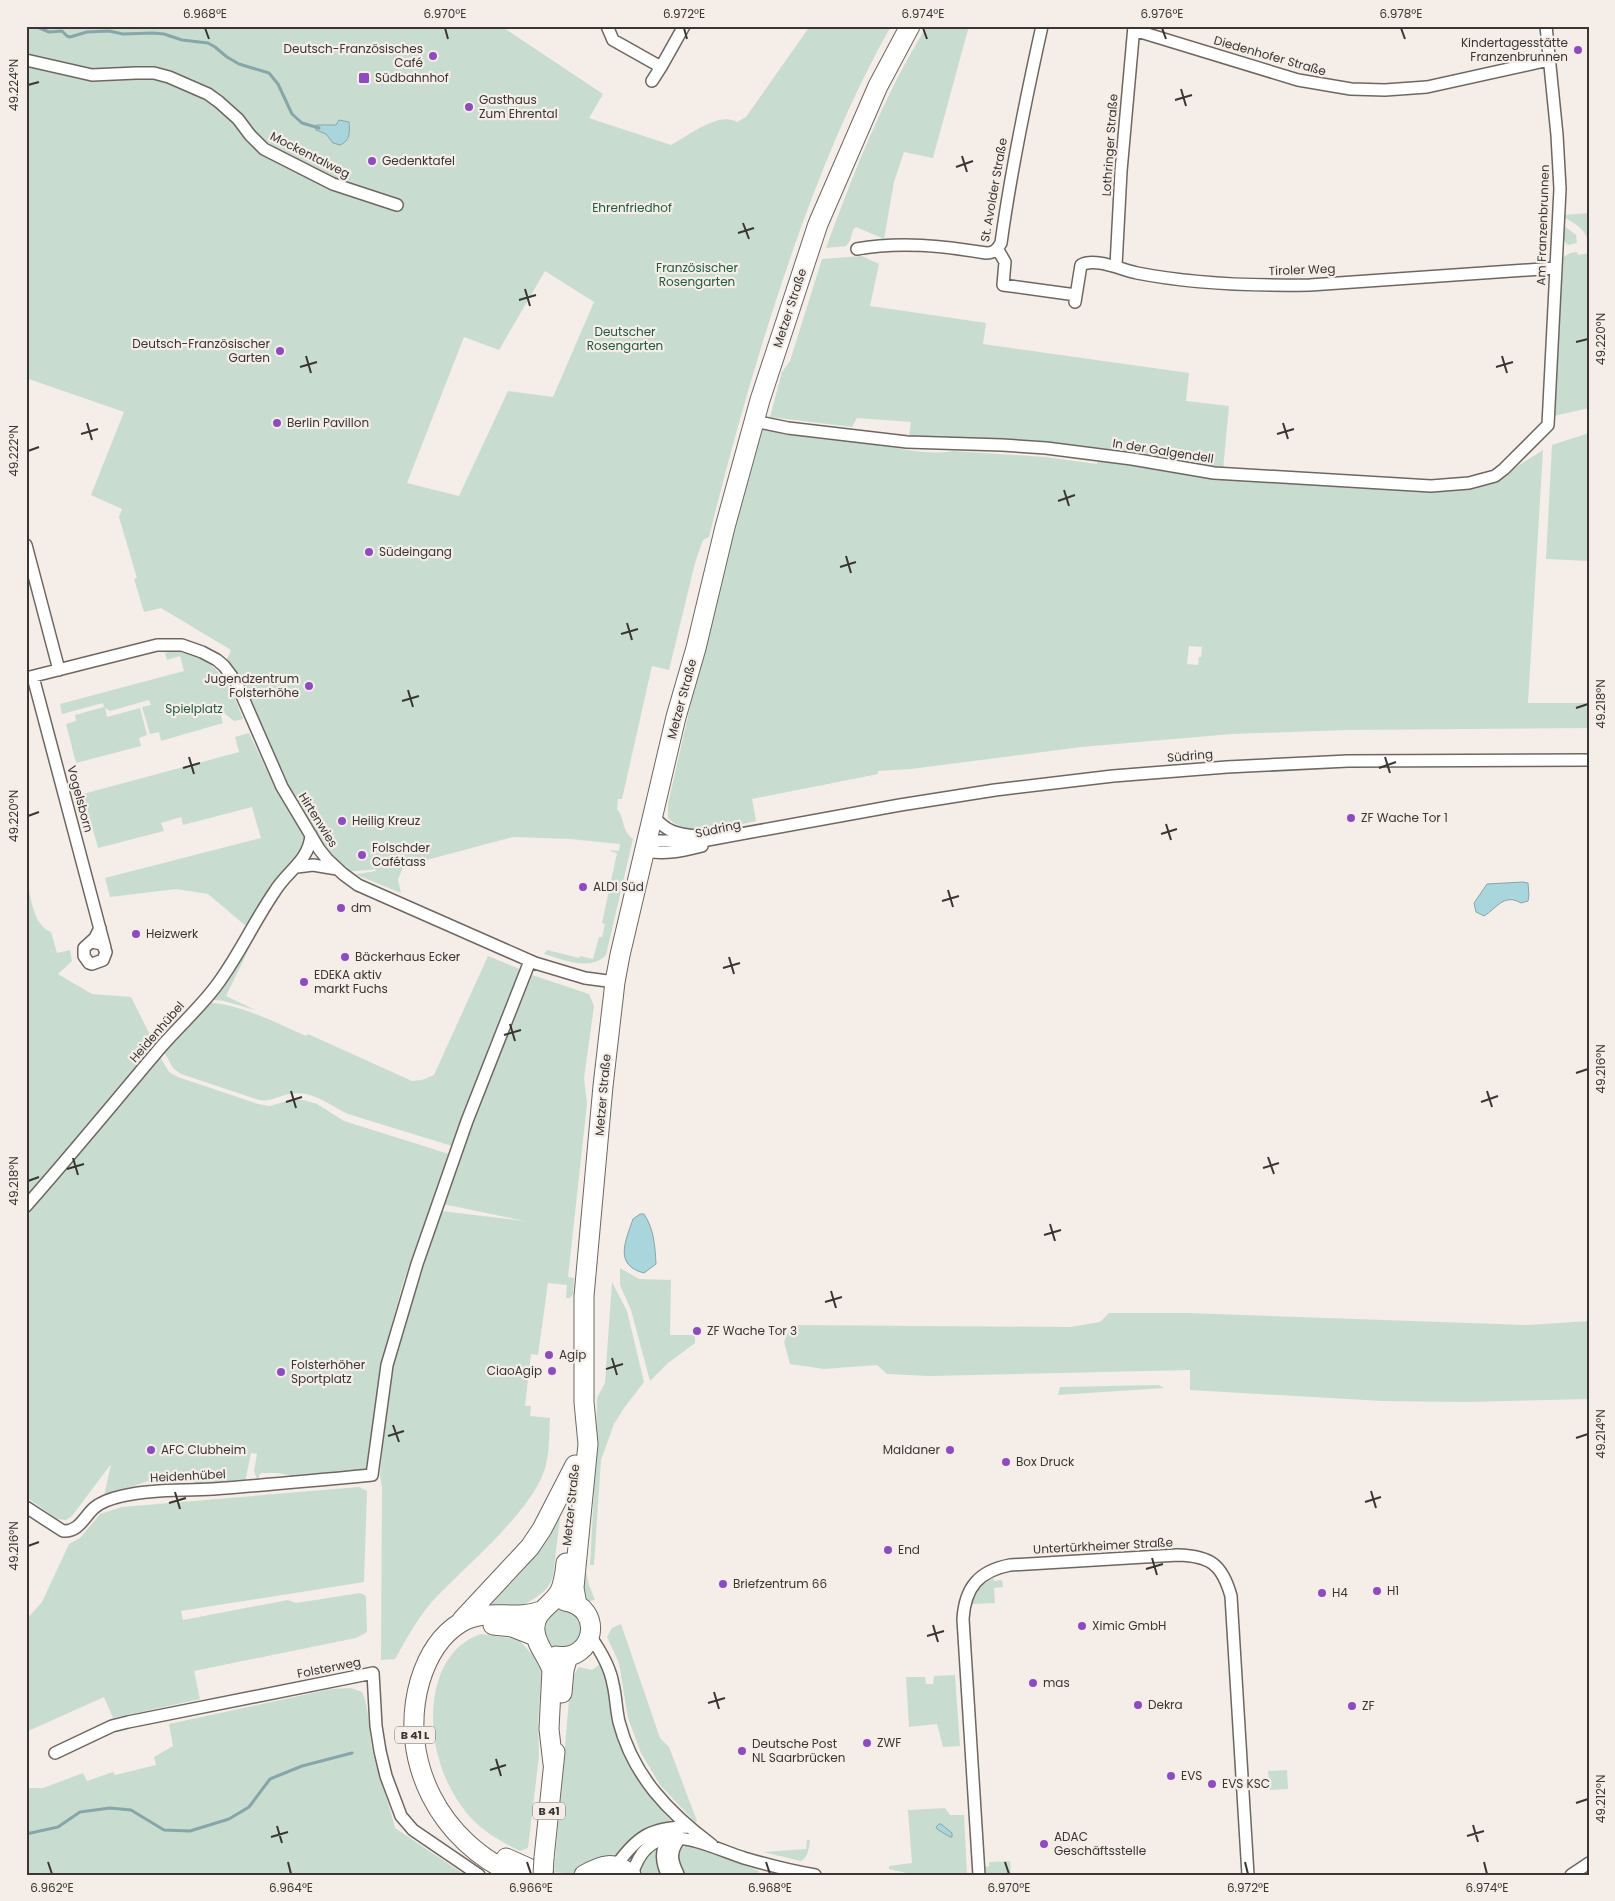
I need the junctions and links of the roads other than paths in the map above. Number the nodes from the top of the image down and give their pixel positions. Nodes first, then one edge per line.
1 (607, 26) edge
2 (684, 26) edge
3 (910, 26) edge
4 (1042, 26) edge
5 (1546, 26) edge
6 (1134, 28) edge
7 (26, 60) edge
8 (1549, 60) junction
9 (661, 67) junction
10 (652, 81) dead end
11 (397, 205) dead end
12 (857, 249) dead end
13 (998, 250) junction
14 (1116, 266) junction
15 (1556, 268) junction
16 (754, 421) junction
17 (1548, 425) joint
18 (26, 545) edge
19 (60, 670) junction
20 (30, 678) edge
21 (1589, 760) edge
22 (653, 816) junction
23 (796, 824) junction
24 (311, 835) junction
25 (716, 838) junction
26 (646, 847) junction
27 (297, 867) junction
28 (338, 869) junction
29 (100, 928) junction
30 (92, 942) junction
31 (105, 948) junction
32 (530, 961) junction
33 (615, 982) junction
34 (26, 1206) edge
35 (584, 1402) junction
36 (575, 1465) junction
37 (26, 1507) edge
38 (577, 1605) junction
39 (545, 1607) junction
40 (460, 1623) junction
41 (590, 1636) junction
42 (539, 1642) junction
43 (568, 1656) junction
44 (55, 1753) dead end
45 (553, 1764) junction
46 (681, 1832) junction
47 (712, 1845) junction
48 (1589, 1863) edge
49 (544, 1869) edge
50 (626, 1872) edge
51 (587, 1874) edge
52 (479, 1875) edge
53 (516, 1875) edge
54 (673, 1875) edge
55 (815, 1875) edge
56 (979, 1875) edge
57 (1248, 1875) edge
58 (1571, 1875) edge

1 - 9 street
2 - 9 street
3 - 16 main road, Metzer Straße
4 - 13 street, St. Avolder Straße
5 - 8 street, Am Franzenbrunnen
6 - 8 street, Diedenhofer Straße
6 - 14 street, Lothringer Straße
7 - 11 street, Mockentalweg
8 - 15 street, Am Franzenbrunnen
9 - 10 street
12 - 13 street, St. Avolder Straße
13 - 14 street, Tiroler Weg
14 - 15 street, Tiroler Weg
15 - 17 street, Am Franzenbrunnen
16 - 17 street, In der Galgendell
16 - 22 main road, Metzer Straße
18 - 19 street
19 - 20 street, Hirtenwies
19 - 24 street, Hirtenwies
20 - 29 street, Vogelsborn
21 - 23 street, Südring
22 - 25 street, Südring
22 - 26 main road, Metzer Straße
23 - 25 street, Südring
23 - 26 street, Südring
24 - 27 street, Heidenhübel
24 - 28 street, Hirtenwies
25 - 26 street, Südring
26 - 33 main road, Metzer Straße
27 - 28 street
27 - 34 street, Heidenhübel
28 - 32 street, Hirtenwies
29 - 30 street
29 - 31 street, Vogelsborn
30 - 31 street
30 - 31 street
32 - 33 street, Hirtenwies
32 - 37 street, Heidenhübel
33 - 35 main road, Metzer Straße
35 - 36 main road, Metzer Straße
35 - 38 main road, Metzer Straße
36 - 39 main road, Metzer Straße
36 - 40 main road
38 - 39 main road
38 - 41 main road, Metzer Straße
39 - 40 main road, B 41 L
39 - 42 main road, Metzer Straße
40 - 53 main road, B 41 L
41 - 43 main road
41 - 46 street
42 - 43 main road
42 - 45 main road, B 41
42 - 49 main road, B 41 L
43 - 45 main road, B 41
44 - 52 street, Folsterweg
45 - 49 main road, B 41
46 - 47 street
46 - 47 street
46 - 50 street
46 - 50 street
46 - 54 highway
47 - 55 street
48 - 58 street
50 - 51 main road
56 - 57 street, Untertürkheimer Straße

